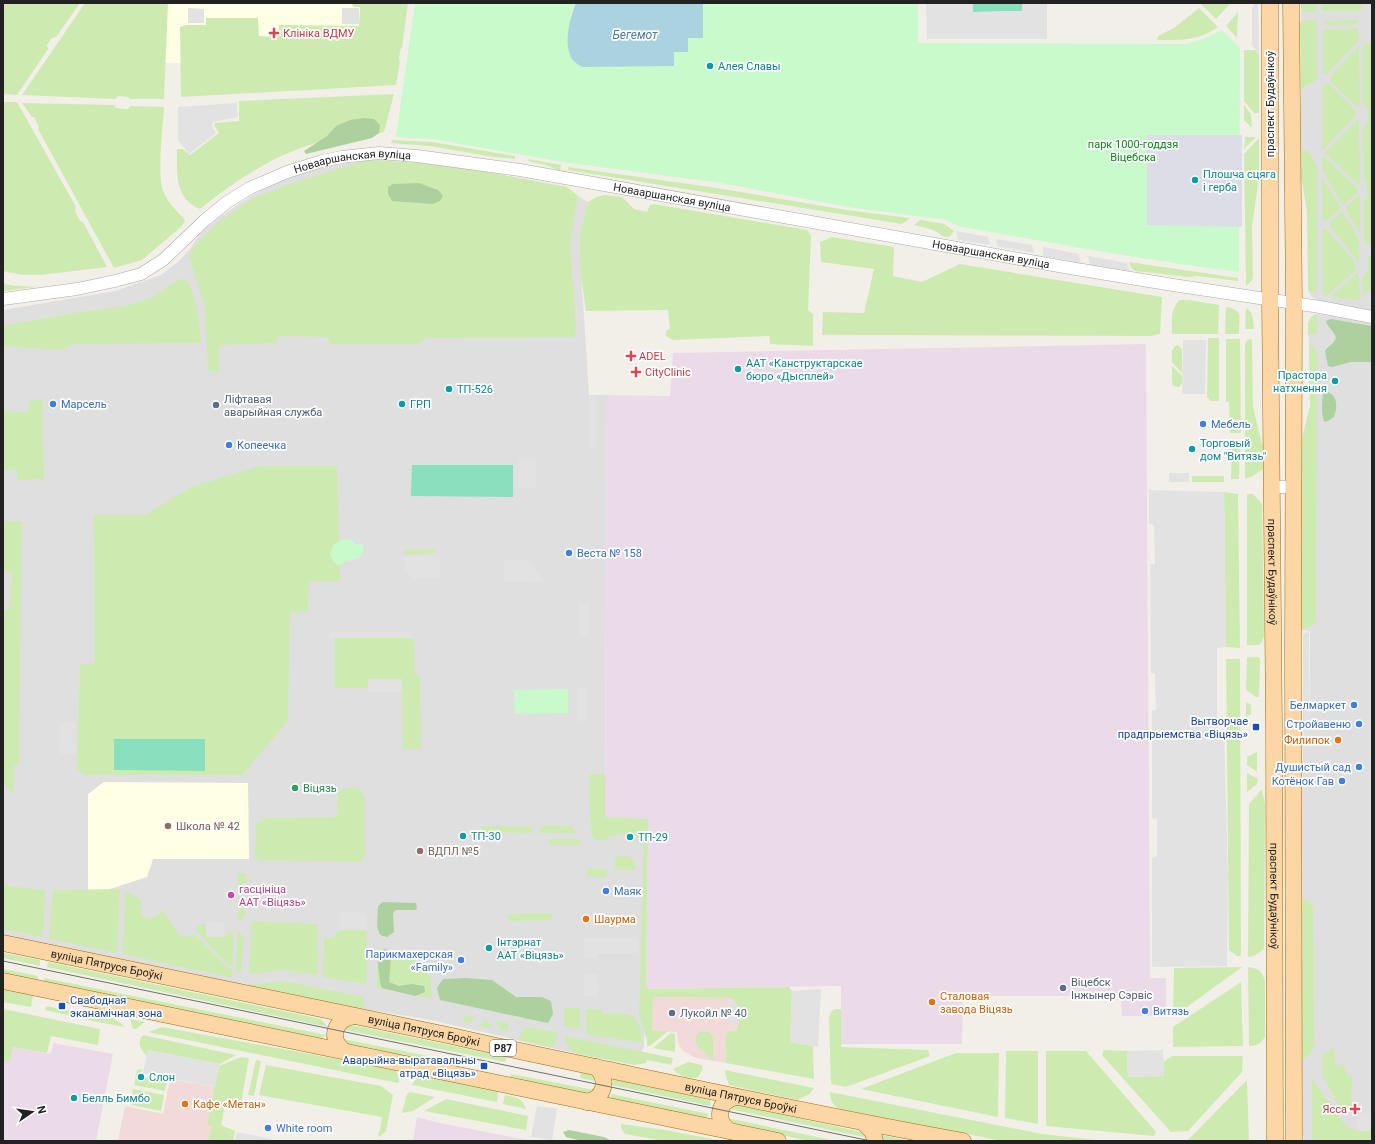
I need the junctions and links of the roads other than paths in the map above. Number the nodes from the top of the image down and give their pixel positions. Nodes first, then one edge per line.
1 (1270, 3) edge
2 (1291, 3) edge
3 (3, 300) edge
4 (1270, 300) junction
5 (1294, 303) junction
6 (1372, 317) edge
7 (1272, 487) junction
8 (1293, 487) junction
9 (1274, 653) junction
10 (1292, 654) junction
11 (1274, 758) junction
12 (1293, 759) junction
13 (3, 943) edge
14 (1294, 957) junction
15 (1275, 958) junction
16 (3, 981) edge
17 (322, 1010) junction
18 (354, 1016) junction
19 (315, 1046) junction
20 (348, 1053) junction
21 (596, 1067) junction
22 (736, 1097) junction
23 (587, 1102) junction
24 (1294, 1118) junction
25 (1276, 1122) junction
26 (864, 1123) junction
27 (730, 1131) junction
28 (778, 1141) edge
29 (875, 1141) edge
30 (963, 1141) edge
31 (1268, 1141) edge
32 (1276, 1141) edge
33 (1294, 1141) edge
34 (1302, 1141) edge

1 - 4 main road, праспект Будаўнікоў
2 - 5 main road, праспект Будаўнікоў
3 - 4 street, Новааршанская вуліца
4 - 5 street, Новааршанская вуліца
4 - 7 main road, праспект Будаўнікоў
5 - 6 street, Новааршанская вуліца
5 - 8 main road, праспект Будаўнікоў
7 - 8 street
7 - 9 main road, праспект Будаўнікоў
8 - 10 main road, праспект Будаўнікоў
9 - 10 street
9 - 11 main road, праспект Будаўнікоў
10 - 12 main road, праспект Будаўнікоў
11 - 12 street
11 - 15 main road, праспект Будаўнікоў
12 - 14 main road, праспект Будаўнікоў
13 - 17 main road, вуліца Пятруся Броўкі / Р87
14 - 15 street
14 - 24 main road, праспект Будаўнікоў
15 - 25 main road, праспект Будаўнікоў
16 - 19 main road
17 - 18 main road, вуліца Пятруся Броўкі / Р87
17 - 19 main road
18 - 20 main road
18 - 21 main road, вуліца Пятруся Броўкі / Р87
19 - 20 main road
20 - 23 main road
21 - 22 main road, вуліца Пятруся Броўкі / Р87
21 - 23 main road
22 - 26 main road, вуліца Пятруся Броўкі / Р87
22 - 27 main road
23 - 27 main road
24 - 33 main road, праспект Будаўнікоў
24 - 34 main road
25 - 31 main road
25 - 32 main road, праспект Будаўнікоў
26 - 29 main road
26 - 30 main road, вуліца Пятруся Броўкі / Р87
27 - 28 main road

